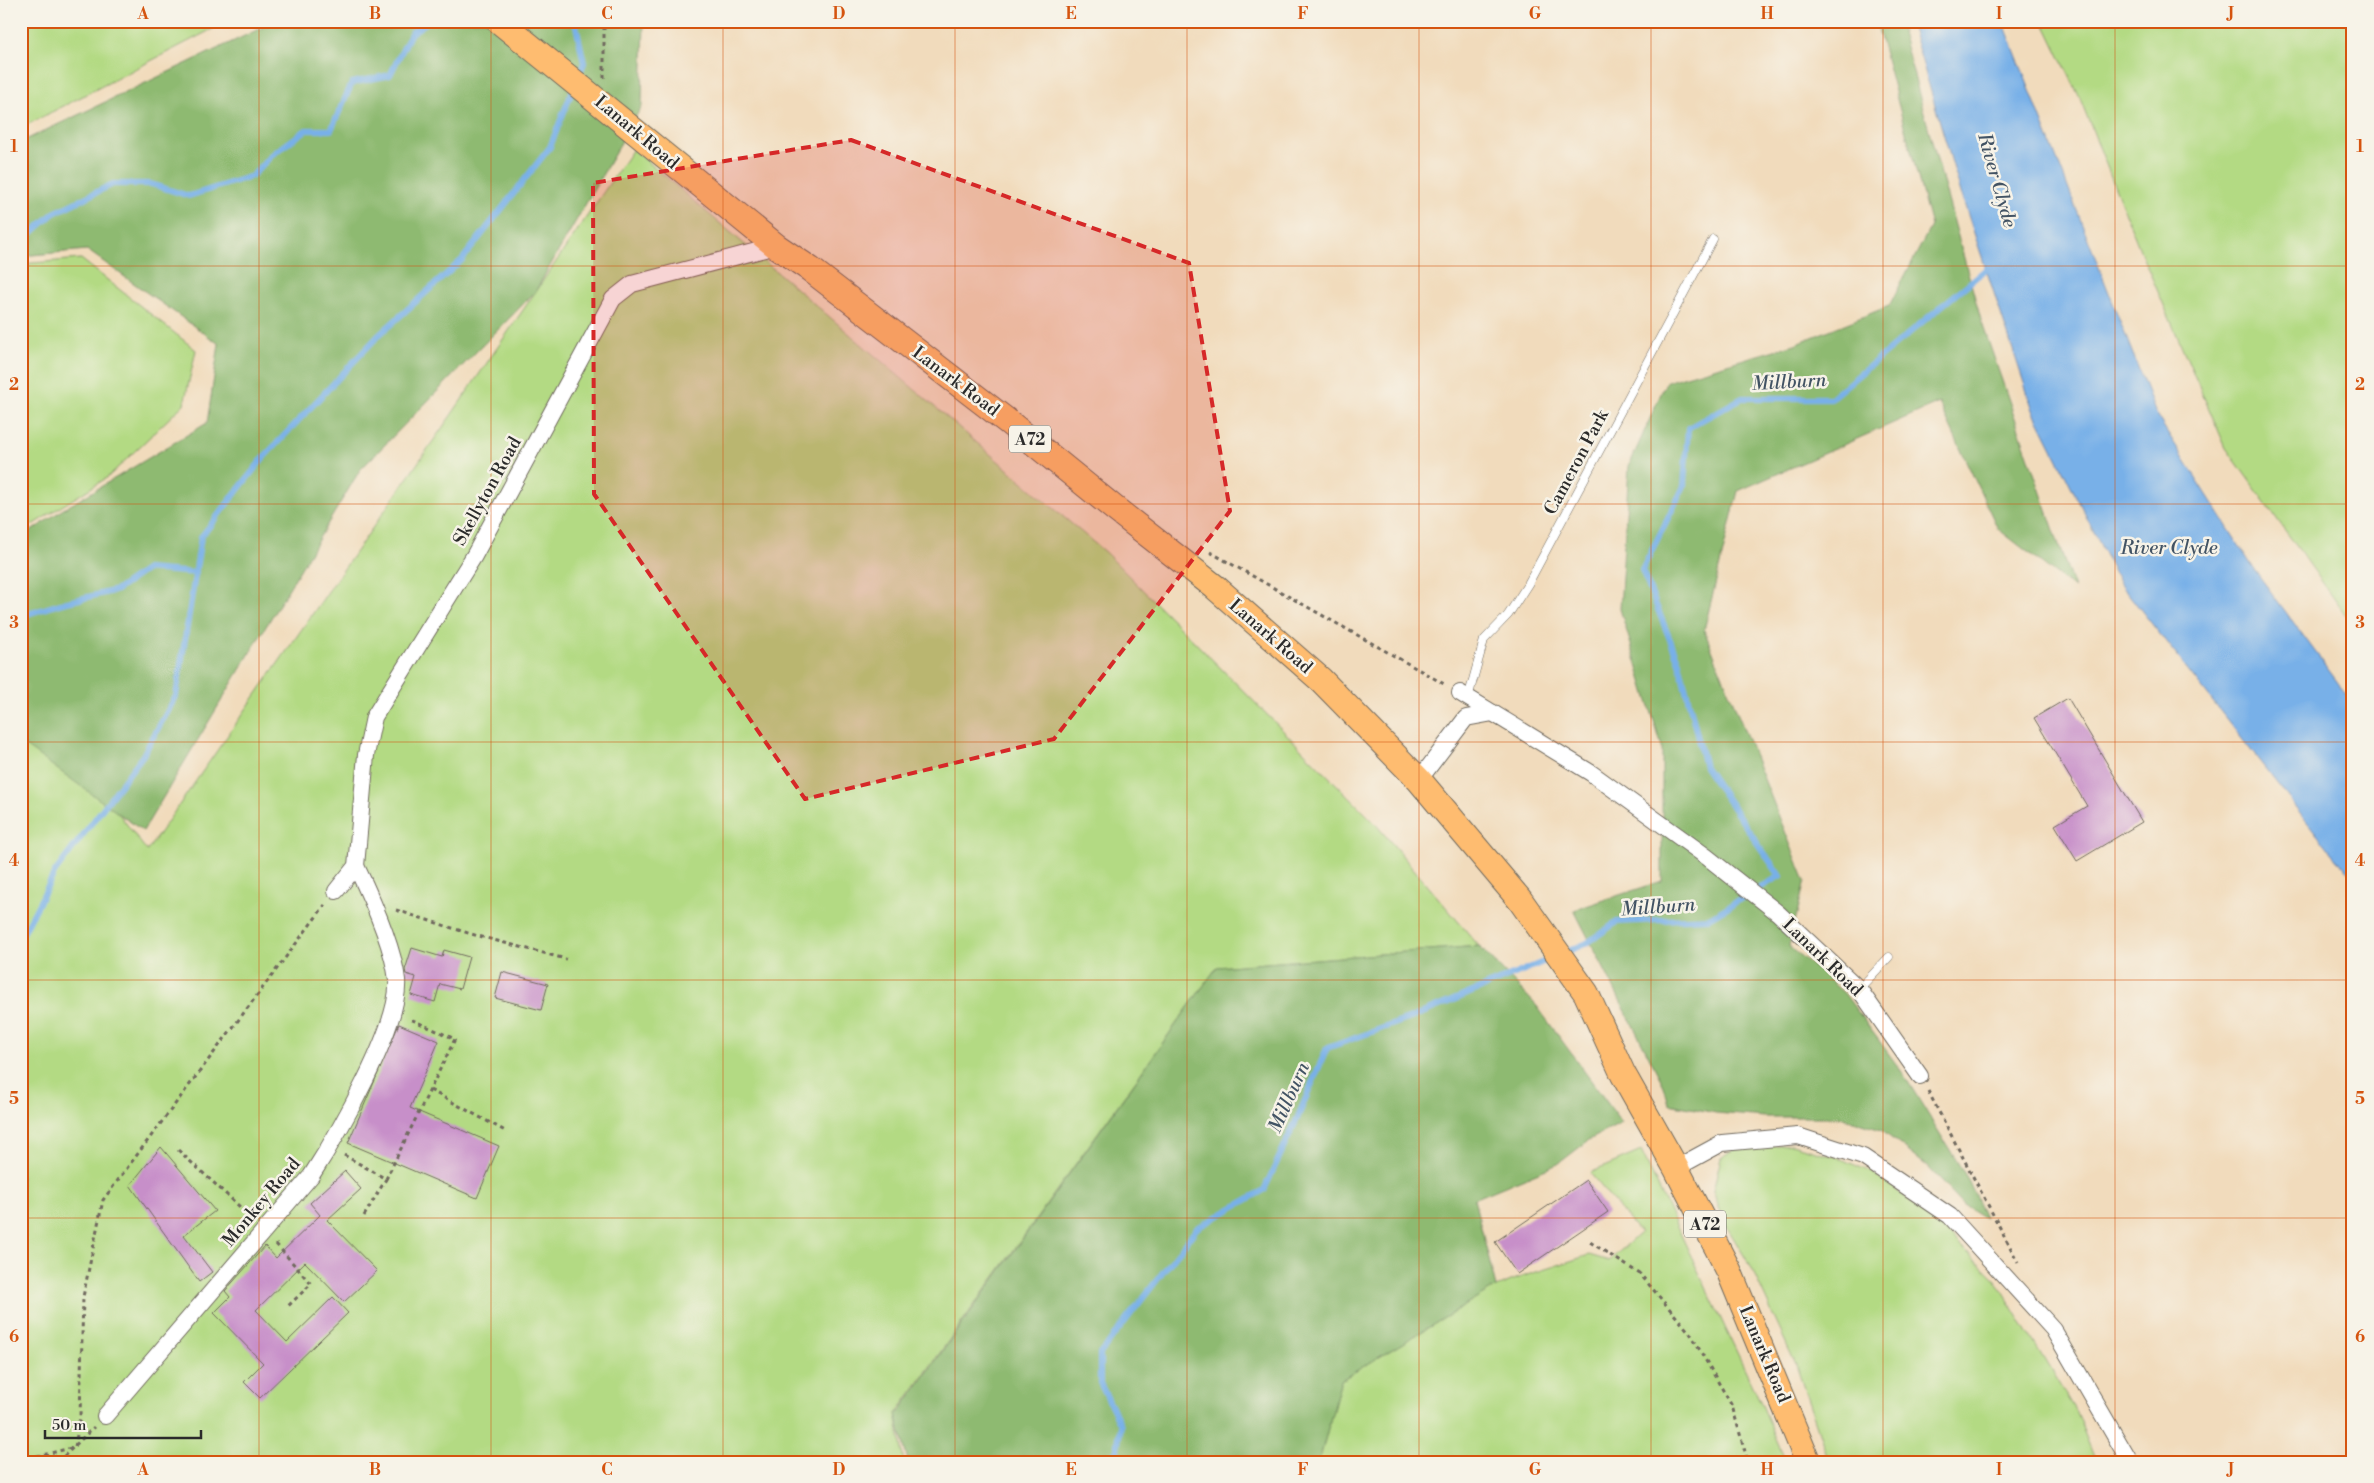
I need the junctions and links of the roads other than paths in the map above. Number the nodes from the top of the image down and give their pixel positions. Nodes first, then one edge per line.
1 (499, 21) edge
2 (1713, 239) dead end
3 (776, 246) junction
4 (1464, 696) joint
5 (1493, 713) junction
6 (1419, 780) junction
7 (356, 866) junction
8 (336, 890) road end
9 (1889, 958) dead end
10 (1859, 989) junction
11 (1920, 1076) road end
12 (1676, 1168) junction
13 (105, 1416) road end
14 (1808, 1462) edge
15 (2130, 1462) edge

1 - 3 main road, Lanark Road / A72
2 - 4 lane, Cameron Park
3 - 6 main road, Lanark Road / A72
3 - 7 street, Skellyton Road
4 - 5 street, Lanark Road
5 - 6 street
5 - 10 street, Lanark Road
6 - 12 main road, Lanark Road / A72
7 - 8 street
7 - 13 street, Monkey Road
9 - 10 lane
10 - 11 street, Lanark Road
12 - 14 main road, Lanark Road / A72
12 - 15 street

